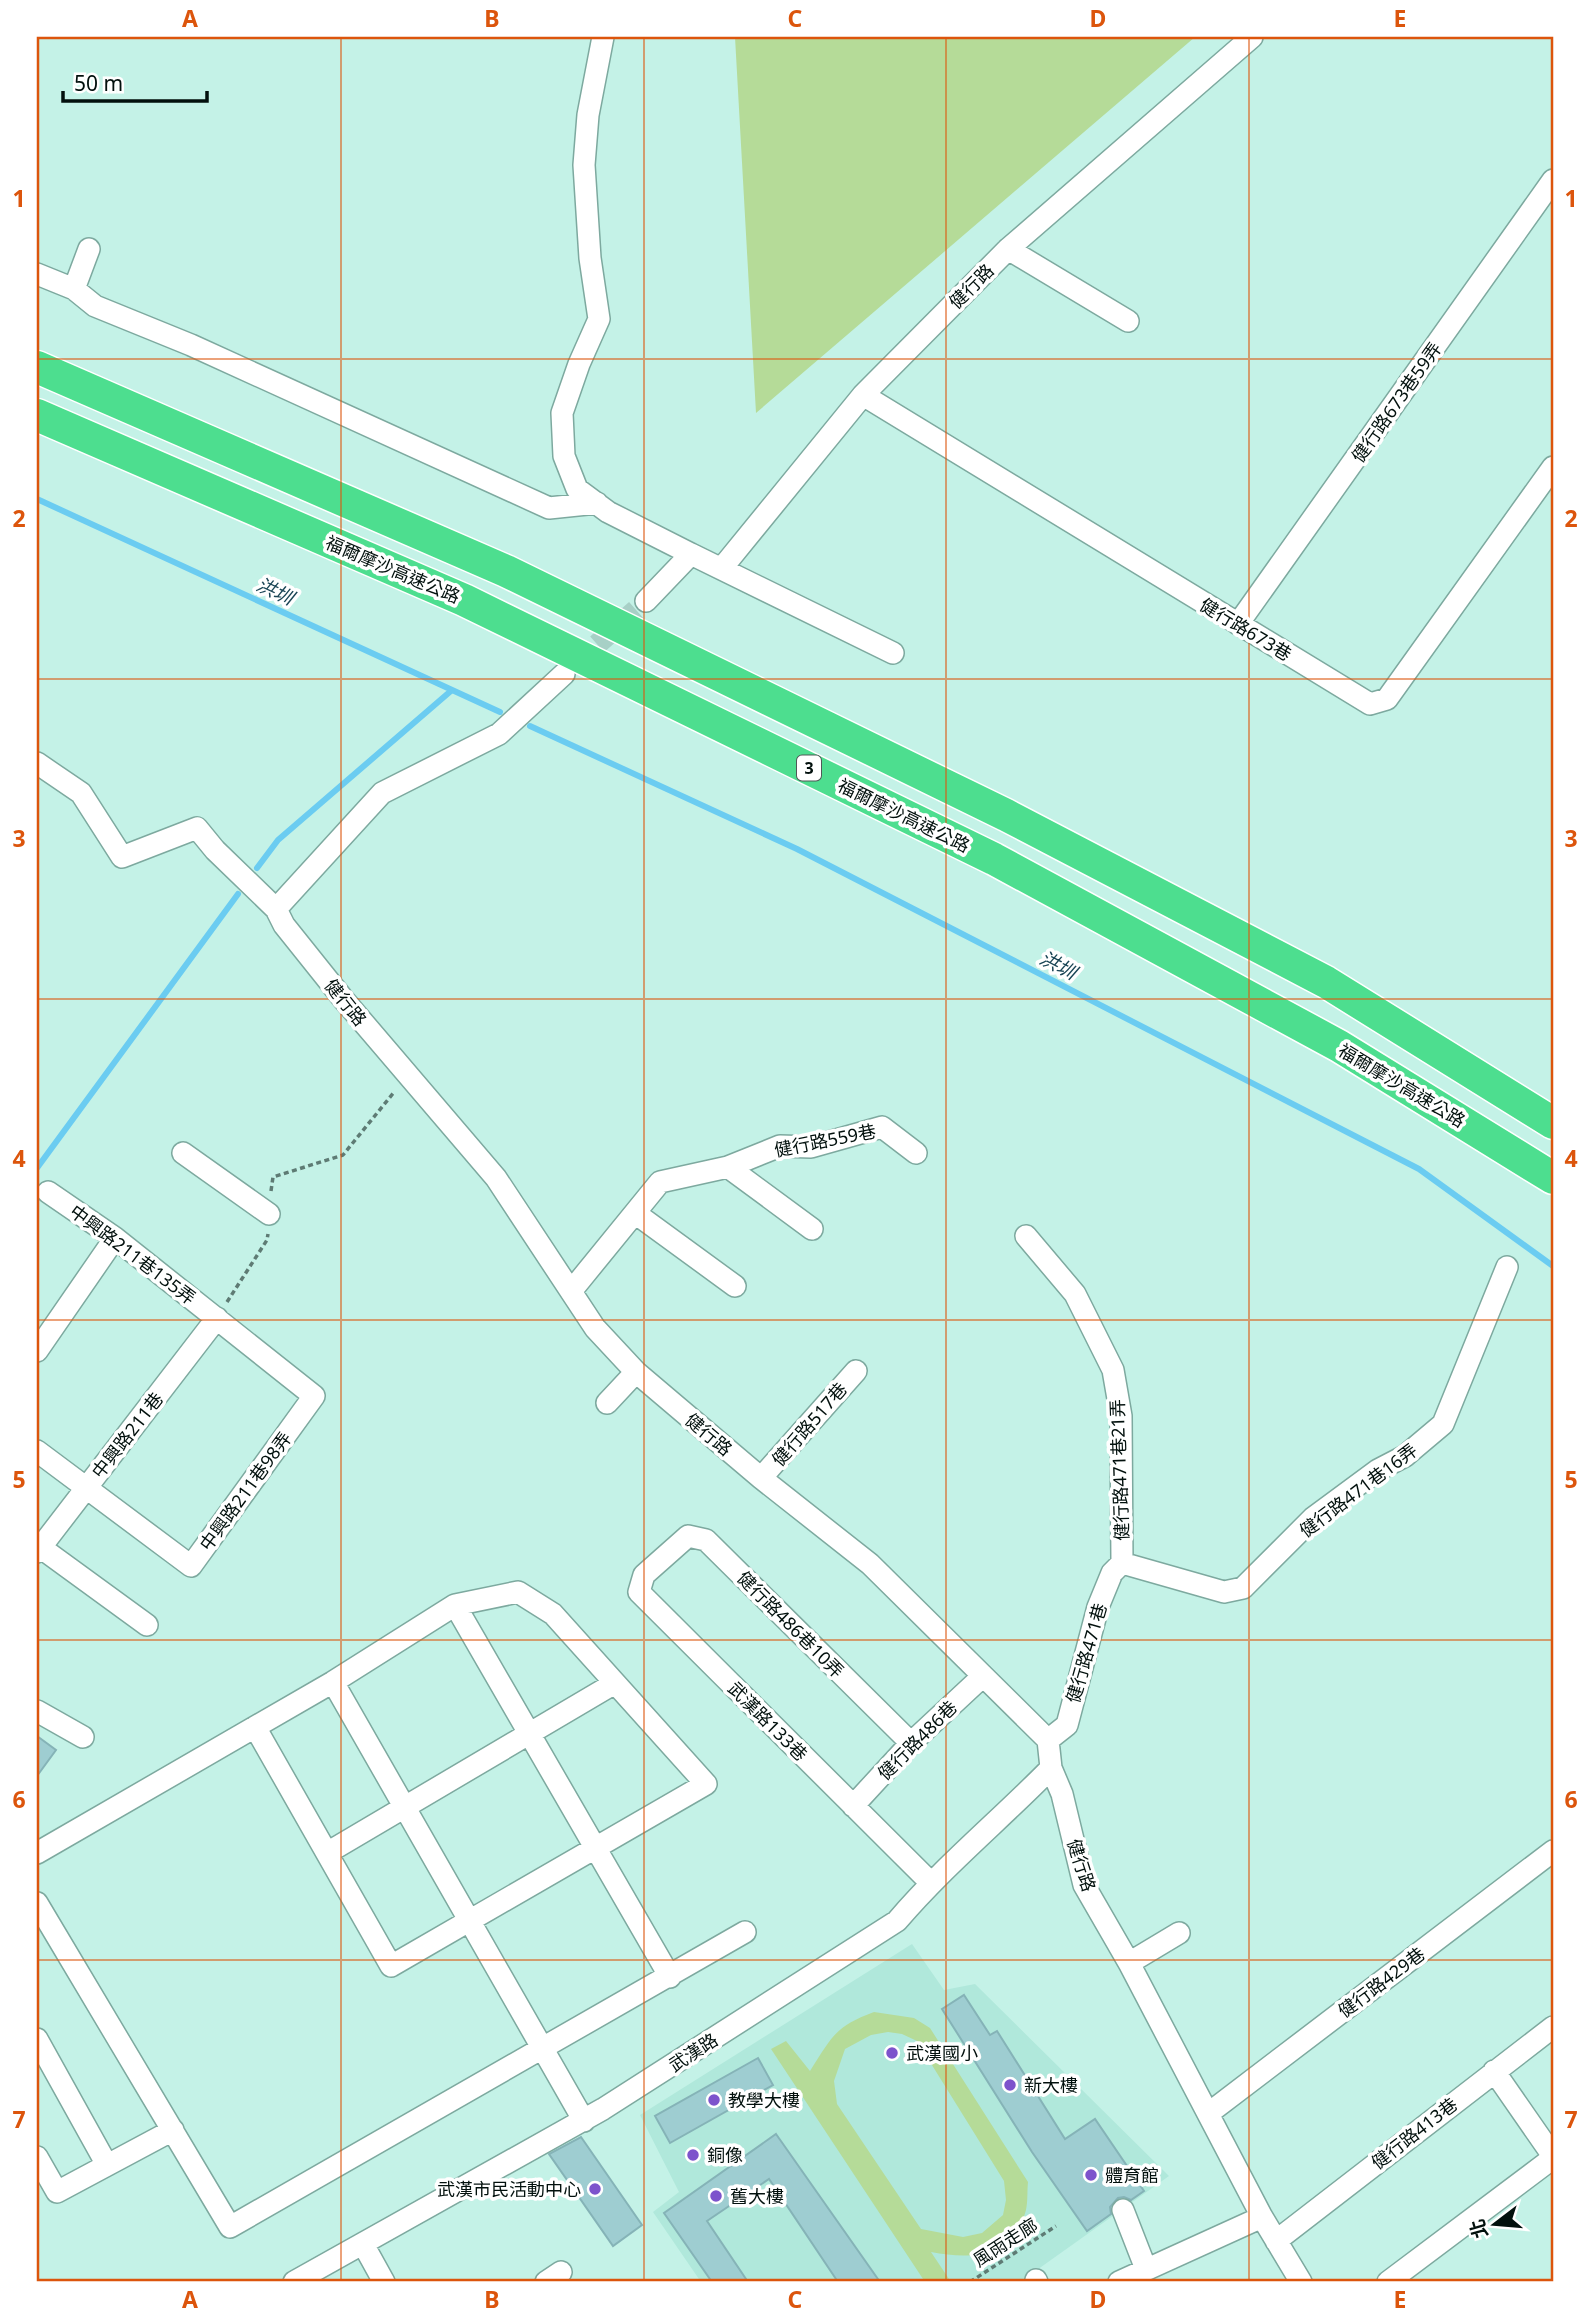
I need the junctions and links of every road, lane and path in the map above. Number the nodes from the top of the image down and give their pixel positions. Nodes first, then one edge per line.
1 (603, 37) edge
2 (1252, 37) edge
3 (1553, 180) edge
4 (89, 249) dead end
5 (1008, 249) junction
6 (37, 274) edge
7 (74, 289) junction
8 (1128, 321) dead end
9 (37, 367) edge
10 (863, 395) junction
11 (37, 415) edge
12 (1553, 467) edge
13 (597, 503) junction
14 (691, 554) junction
15 (722, 568) junction
16 (646, 601) tunnel mouth
17 (1238, 624) junction
18 (893, 653) dead end
19 (564, 674) tunnel mouth
20 (37, 763) edge
21 (276, 909) junction
22 (407, 1075) junction
23 (1553, 1123) edge
24 (183, 1153) dead end
25 (916, 1153) dead end
26 (728, 1167) junction
27 (1553, 1178) edge
28 (48, 1192) dead end
29 (635, 1213) junction
30 (269, 1214) junction
31 (813, 1228) dead end
32 (1026, 1236) dead end
33 (115, 1238) junction
34 (1507, 1267) dead end
35 (734, 1286) dead end
36 (572, 1290) junction
37 (216, 1318) junction
38 (37, 1351) edge
39 (856, 1371) dead end
40 (636, 1372) junction
41 (314, 1396) joint
42 (607, 1403) dead end
43 (37, 1451) edge
44 (761, 1478) junction
45 (86, 1488) junction
46 (38, 1550) edge
47 (666, 1556) joint
48 (1122, 1563) junction
49 (455, 1605) junction
50 (147, 1625) dead end
51 (983, 1676) junction
52 (333, 1682) junction
53 (615, 1683) junction
54 (37, 1711) edge
55 (254, 1727) junction
56 (529, 1734) junction
57 (83, 1737) dead end
58 (1048, 1740) junction
59 (911, 1743) junction
60 (1051, 1768) junction
61 (853, 1806) junction
62 (405, 1808) junction
63 (595, 1847) junction
64 (1553, 1852) edge
65 (37, 1853) edge
66 (327, 1853) junction
67 (930, 1882) junction
68 (37, 1903) edge
69 (469, 1920) junction
70 (745, 1932) dead end
71 (1179, 1933) dead end
72 (1129, 1963) junction
73 (670, 1977) junction
74 (1553, 2027) edge
75 (37, 2039) edge
76 (541, 2047) junction
77 (1494, 2071) junction
78 (1209, 2113) junction
79 (584, 2121) junction
80 (173, 2130) junction
81 (37, 2157) edge
82 (1553, 2157) edge
83 (107, 2165) junction
84 (1124, 2210) dead end
85 (1262, 2217) junction
86 (1056, 2225) dead end
87 (1276, 2241) junction
88 (363, 2244) junction
89 (1146, 2269) junction
90 (294, 2282) edge
91 (384, 2282) edge
92 (970, 2282) edge
93 (1119, 2282) edge
94 (1301, 2282) edge
95 (1388, 2282) edge

1 - 13 street
2 - 5 street, 健行路
3 - 17 street, 健行路673巷59弄
4 - 7 street
5 - 8 street
5 - 10 street, 健行路
6 - 7 street
7 - 13 street
9 - 23 highway
10 - 15 street, 健行路
10 - 17 street, 健行路673巷
11 - 27 highway, 福爾摩沙高速公路 / 3
12 - 17 street, 健行路673巷
13 - 14 street
14 - 15 street
14 - 16 street
15 - 18 street
19 - 21 street
20 - 21 street, 健行路
21 - 22 street, 健行路
22 - 30 path
22 - 36 street, 健行路
24 - 30 street
25 - 26 street, 健行路559巷
26 - 29 street, 健行路559巷
26 - 31 street
28 - 33 street, 中興路211巷135弄
29 - 35 street
29 - 36 street, 健行路559巷
30 - 37 path
32 - 48 street, 健行路471巷21弄
33 - 37 street, 中興路211巷135弄
33 - 38 street
34 - 48 street, 健行路471巷16弄
36 - 40 street, 健行路
37 - 41 street, 中興路211巷135弄
37 - 45 street, 中興路211巷
39 - 44 street, 健行路517巷
40 - 42 street
40 - 44 street, 健行路
41 - 45 street, 中興路211巷98弄
43 - 45 street, 中興路211巷98弄
44 - 51 street, 健行路
45 - 46 street, 中興路211巷
46 - 50 street
47 - 59 street, 健行路486巷10弄
47 - 61 street, 武漢路133巷
48 - 58 street, 健行路471巷
49 - 52 street
49 - 53 street
49 - 56 street
51 - 58 street, 健行路
51 - 59 street, 健行路486巷
52 - 55 street
52 - 62 street
53 - 56 street
53 - 63 street
54 - 57 street
55 - 65 street
55 - 66 street
56 - 62 street
56 - 63 street
58 - 60 street, 健行路
59 - 61 street, 健行路486巷
60 - 67 street, 武漢路
60 - 72 street, 健行路
61 - 67 street, 武漢路133巷
62 - 66 street
62 - 69 street
63 - 69 street
63 - 73 street
64 - 78 street, 健行路429巷
66 - 69 street
67 - 79 street, 武漢路
68 - 80 street
69 - 76 street
70 - 73 street
71 - 72 street
72 - 78 street, 健行路
73 - 76 street
74 - 77 street, 健行路413巷
75 - 83 street
76 - 79 street
76 - 80 street
77 - 82 street
77 - 87 street, 健行路413巷
78 - 85 street, 健行路
79 - 88 street, 武漢路
80 - 83 street
81 - 83 street
82 - 95 street
84 - 89 street
85 - 87 street, 健行路
85 - 89 street
86 - 92 path, 風雨走廊
87 - 94 street, 健行路
88 - 90 street, 武漢路
88 - 91 street
89 - 93 street

